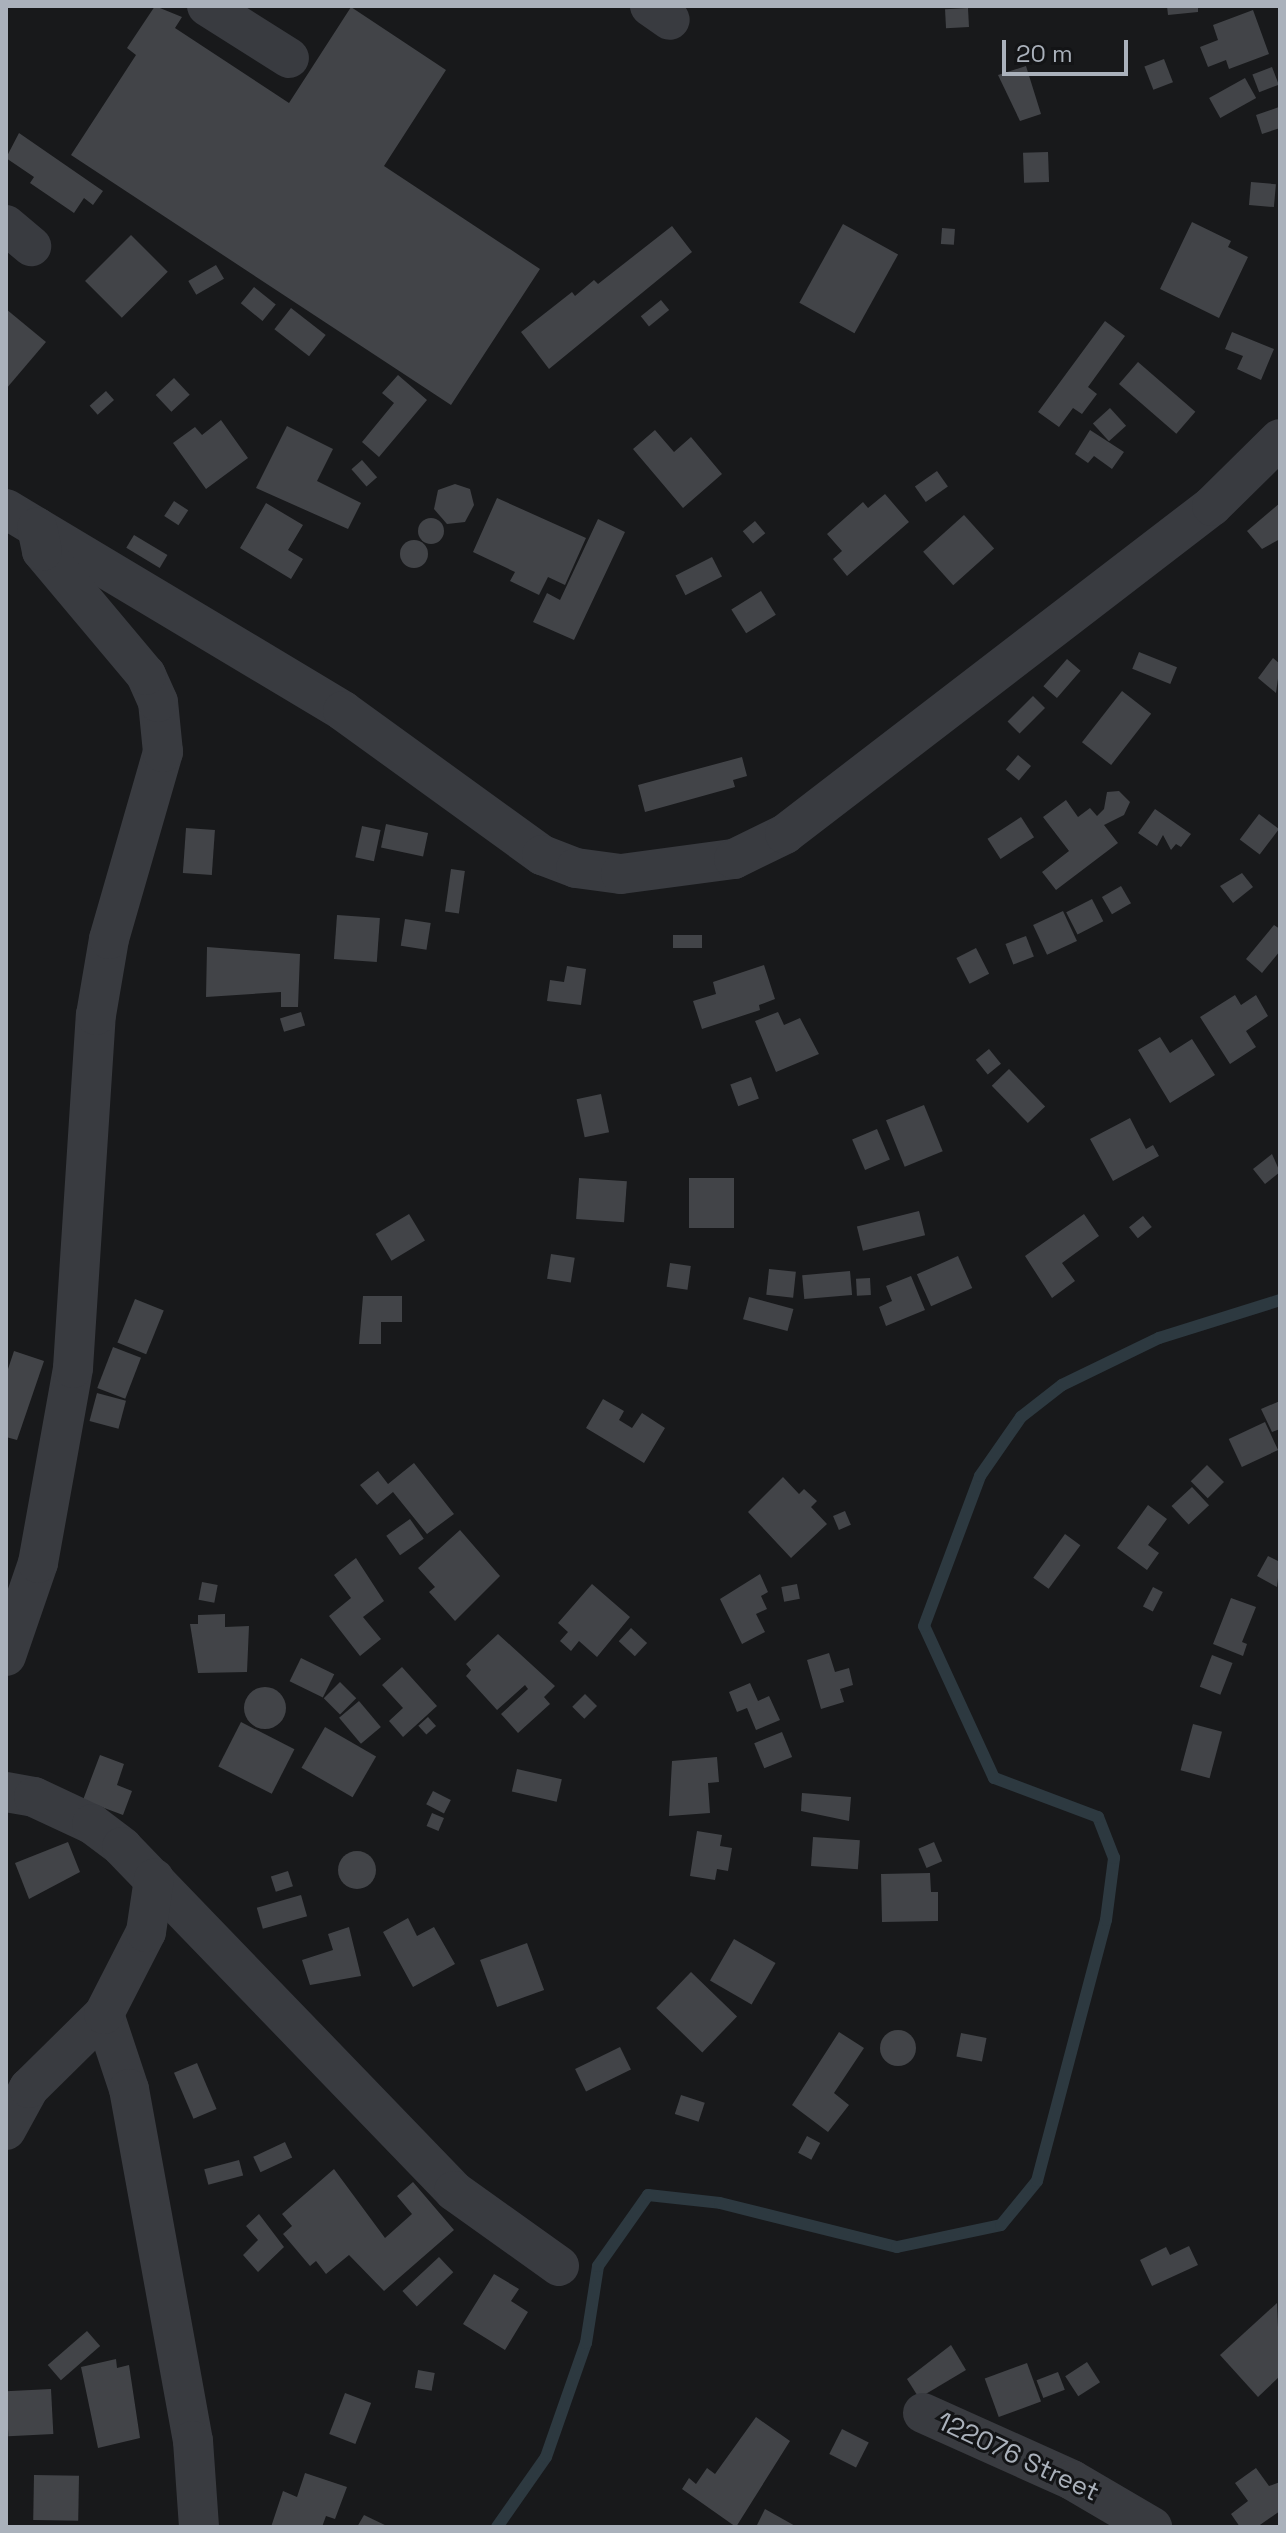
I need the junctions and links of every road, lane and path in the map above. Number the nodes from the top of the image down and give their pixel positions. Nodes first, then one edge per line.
1 (207, 6) edge
2 (289, 58) dead end
3 (1280, 439) edge
4 (22, 519) edge
5 (6, 1656) edge
6 (6, 1792) edge
7 (154, 1879) junction
8 (104, 2014) junction
9 (6, 2130) edge
10 (559, 2266) dead end
11 (923, 2413) dead end
12 (199, 2527) edge
13 (1152, 2527) edge

1 - 2 street
3 - 4 street
4 - 5 street
6 - 7 street
7 - 8 street
7 - 10 street
8 - 9 street
8 - 12 street
11 - 13 street, 122076 Street

